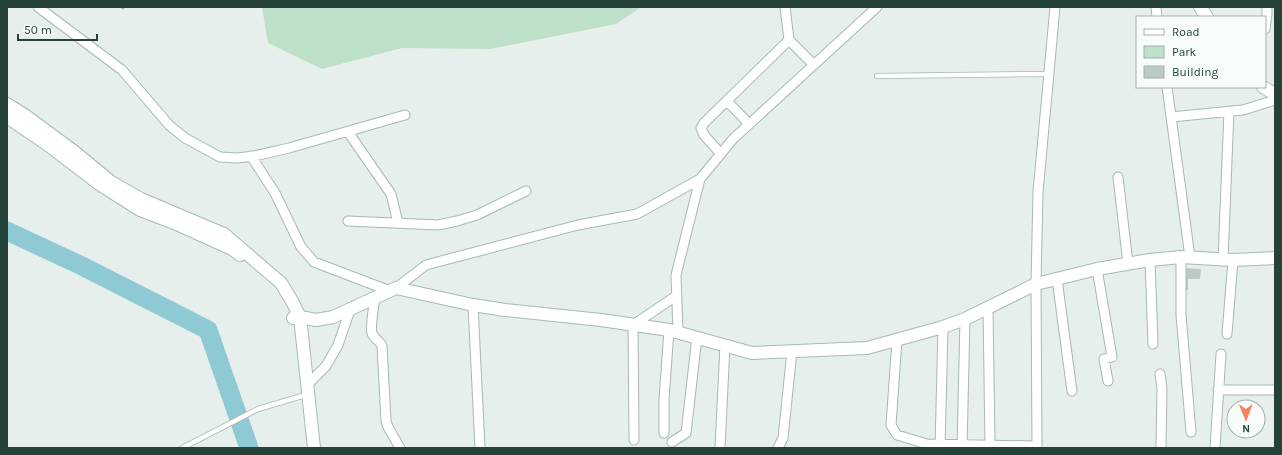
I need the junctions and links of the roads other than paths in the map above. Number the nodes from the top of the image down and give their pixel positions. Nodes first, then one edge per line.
1 (38, 7) edge
2 (784, 7) edge
3 (877, 7) edge
4 (1055, 7) edge
5 (1200, 7) edge
6 (1267, 7) edge
7 (1206, 16) edge
8 (1266, 22) edge
9 (789, 40) junction
10 (814, 66) junction
11 (1048, 74) junction
12 (877, 76) dead end
13 (1167, 88) edge
14 (1265, 88) edge
15 (1275, 94) edge
16 (1275, 100) edge
17 (727, 101) junction
18 (7, 104) edge
19 (1229, 111) junction
20 (405, 115) dead end
21 (7, 117) edge
22 (1171, 117) junction
23 (749, 124) junction
24 (348, 132) junction
25 (721, 154) junction
26 (251, 156) junction
27 (1118, 177) dead end
28 (700, 179) junction
29 (526, 191) dead end
30 (141, 205) junction
31 (348, 221) dead end
32 (398, 223) junction
33 (1186, 257) junction
34 (1275, 258) edge
35 (1228, 259) junction
36 (1150, 260) junction
37 (1128, 264) junction
38 (1097, 269) junction
39 (1057, 279) junction
40 (1036, 284) junction
41 (393, 290) junction
42 (676, 296) junction
43 (375, 297) junction
44 (473, 305) junction
45 (988, 308) junction
46 (350, 310) junction
47 (297, 317) junction
48 (965, 319) junction
49 (633, 325) junction
50 (943, 327) junction
51 (673, 331) junction
52 (1228, 334) dead end
53 (697, 337) junction
54 (897, 340) junction
55 (1153, 344) dead end
56 (725, 345) junction
57 (792, 351) junction
58 (1220, 354) dead end
59 (1160, 374) dead end
60 (1108, 381) dead end
61 (308, 384) junction
62 (1072, 390) dead end
63 (1218, 390) junction
64 (1275, 390) edge
65 (302, 396) junction
66 (664, 432) dead end
67 (1191, 432) dead end
68 (634, 440) dead end
69 (672, 442) dead end
70 (990, 445) junction
71 (927, 446) edge
72 (940, 446) edge
73 (962, 446) edge
74 (1037, 447) edge
75 (182, 448) edge
76 (306, 448) edge
77 (314, 448) edge
78 (400, 448) edge
79 (480, 448) edge
80 (720, 448) edge
81 (778, 448) edge
82 (1161, 448) edge
83 (1215, 448) edge

1 - 26 street
2 - 9 street
3 - 10 street
4 - 11 street
5 - 7 street
6 - 8 street
9 - 10 street
9 - 17 street
10 - 23 street
11 - 12 lane
11 - 40 street
13 - 22 street
14 - 15 street
16 - 19 street
17 - 23 street
17 - 25 street
18 - 30 street
19 - 22 street
19 - 35 street
20 - 24 street
21 - 30 street
22 - 33 street
23 - 25 street
24 - 26 street
24 - 32 street
25 - 28 street
26 - 41 street
27 - 37 street
28 - 41 street
28 - 42 street
29 - 32 street
30 - 47 street
31 - 32 street
33 - 35 street
33 - 36 street
33 - 67 street
34 - 35 street
35 - 52 street
36 - 37 street
36 - 55 street
37 - 38 street
38 - 39 street
38 - 60 street
39 - 40 street
39 - 62 street
40 - 45 street
40 - 74 street
41 - 43 street
41 - 44 street
42 - 49 street
42 - 51 street
43 - 46 street
43 - 78 street
44 - 49 street
44 - 79 street
45 - 48 street
45 - 70 street
46 - 47 street
46 - 61 street
47 - 61 street
47 - 65 street
48 - 50 street
48 - 73 street
49 - 51 street
49 - 68 street
50 - 54 street
50 - 72 street
51 - 53 street
51 - 66 street
53 - 56 street
53 - 69 street
54 - 57 street
54 - 71 street
56 - 57 street
56 - 80 street
57 - 81 street
58 - 63 street
59 - 82 street
61 - 77 street
63 - 64 street
63 - 83 street
65 - 75 lane
65 - 76 street
70 - 73 street
70 - 74 street
71 - 72 street
72 - 73 street

